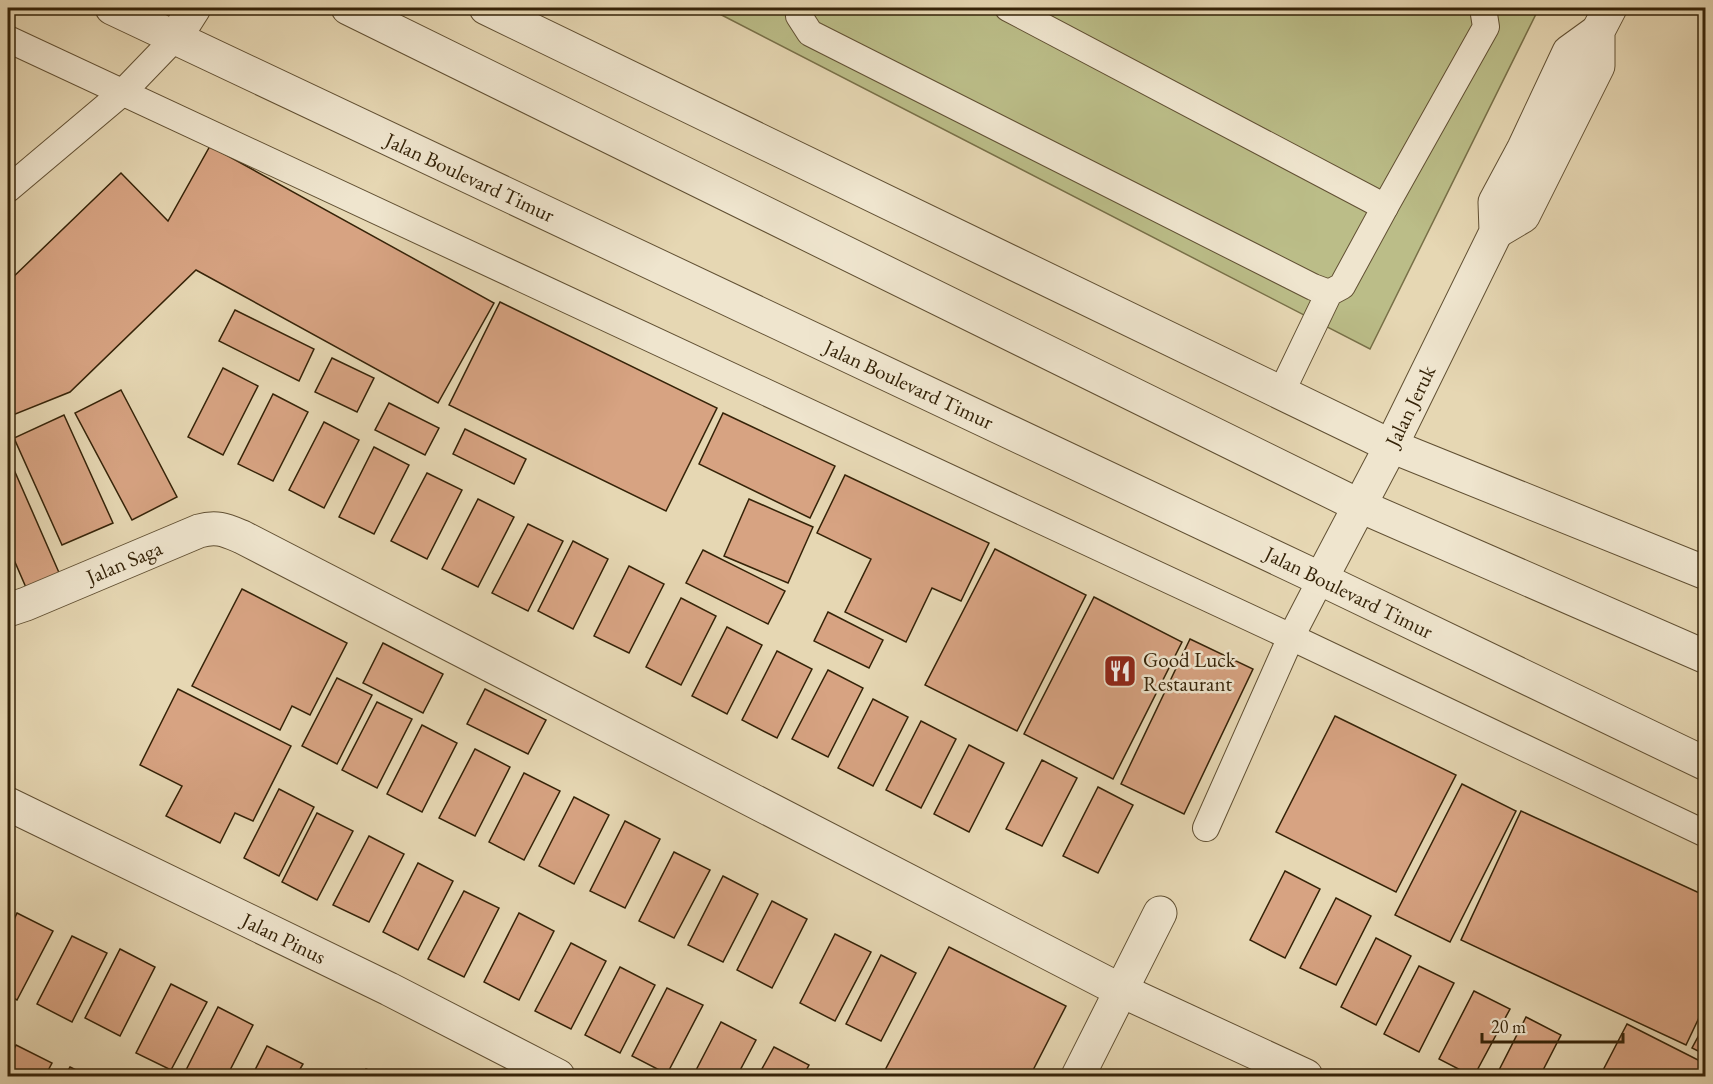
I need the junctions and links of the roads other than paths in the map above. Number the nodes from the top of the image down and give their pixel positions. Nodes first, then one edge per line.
1 (112, 8) edge
2 (194, 8) edge
3 (348, 8) edge
4 (486, 8) edge
5 (802, 8) edge
6 (1008, 8) edge
7 (1483, 8) edge
8 (1604, 19) edge
9 (175, 38) junction
10 (8, 39) edge
11 (122, 93) junction
12 (8, 189) edge
13 (1384, 207) junction
14 (1329, 293) junction
15 (1281, 393) junction
16 (1391, 446) junction
17 (1360, 506) junction
18 (1706, 573) edge
19 (1321, 579) junction
20 (8, 610) edge
21 (1291, 637) junction
22 (1706, 657) edge
23 (1706, 764) edge
24 (8, 804) edge
25 (1206, 828) dead end
26 (1706, 834) edge
27 (1160, 913) dead end
28 (1120, 990) junction
29 (558, 1077) edge
30 (1078, 1077) edge
31 (1306, 1077) edge

1 - 9 street, Jalan Boulevard Timur
2 - 9 street
3 - 17 street
4 - 15 street
5 - 14 lane
6 - 13 lane
7 - 13 lane
8 - 16 street, Jalan Jeruk
9 - 11 lane
9 - 19 street, Jalan Boulevard Timur
10 - 11 lane
11 - 12 lane
11 - 21 lane
13 - 14 lane
14 - 15 lane
15 - 16 street
16 - 17 street, Jalan Jeruk
16 - 18 street
17 - 19 street, Jalan Jeruk
17 - 22 street
19 - 21 lane
19 - 23 street, Jalan Boulevard Timur
20 - 28 street, Jalan Saga
21 - 25 lane
21 - 26 lane
24 - 29 street, Jalan Pinus
27 - 28 street
28 - 30 street
28 - 31 street, Jalan Saga

